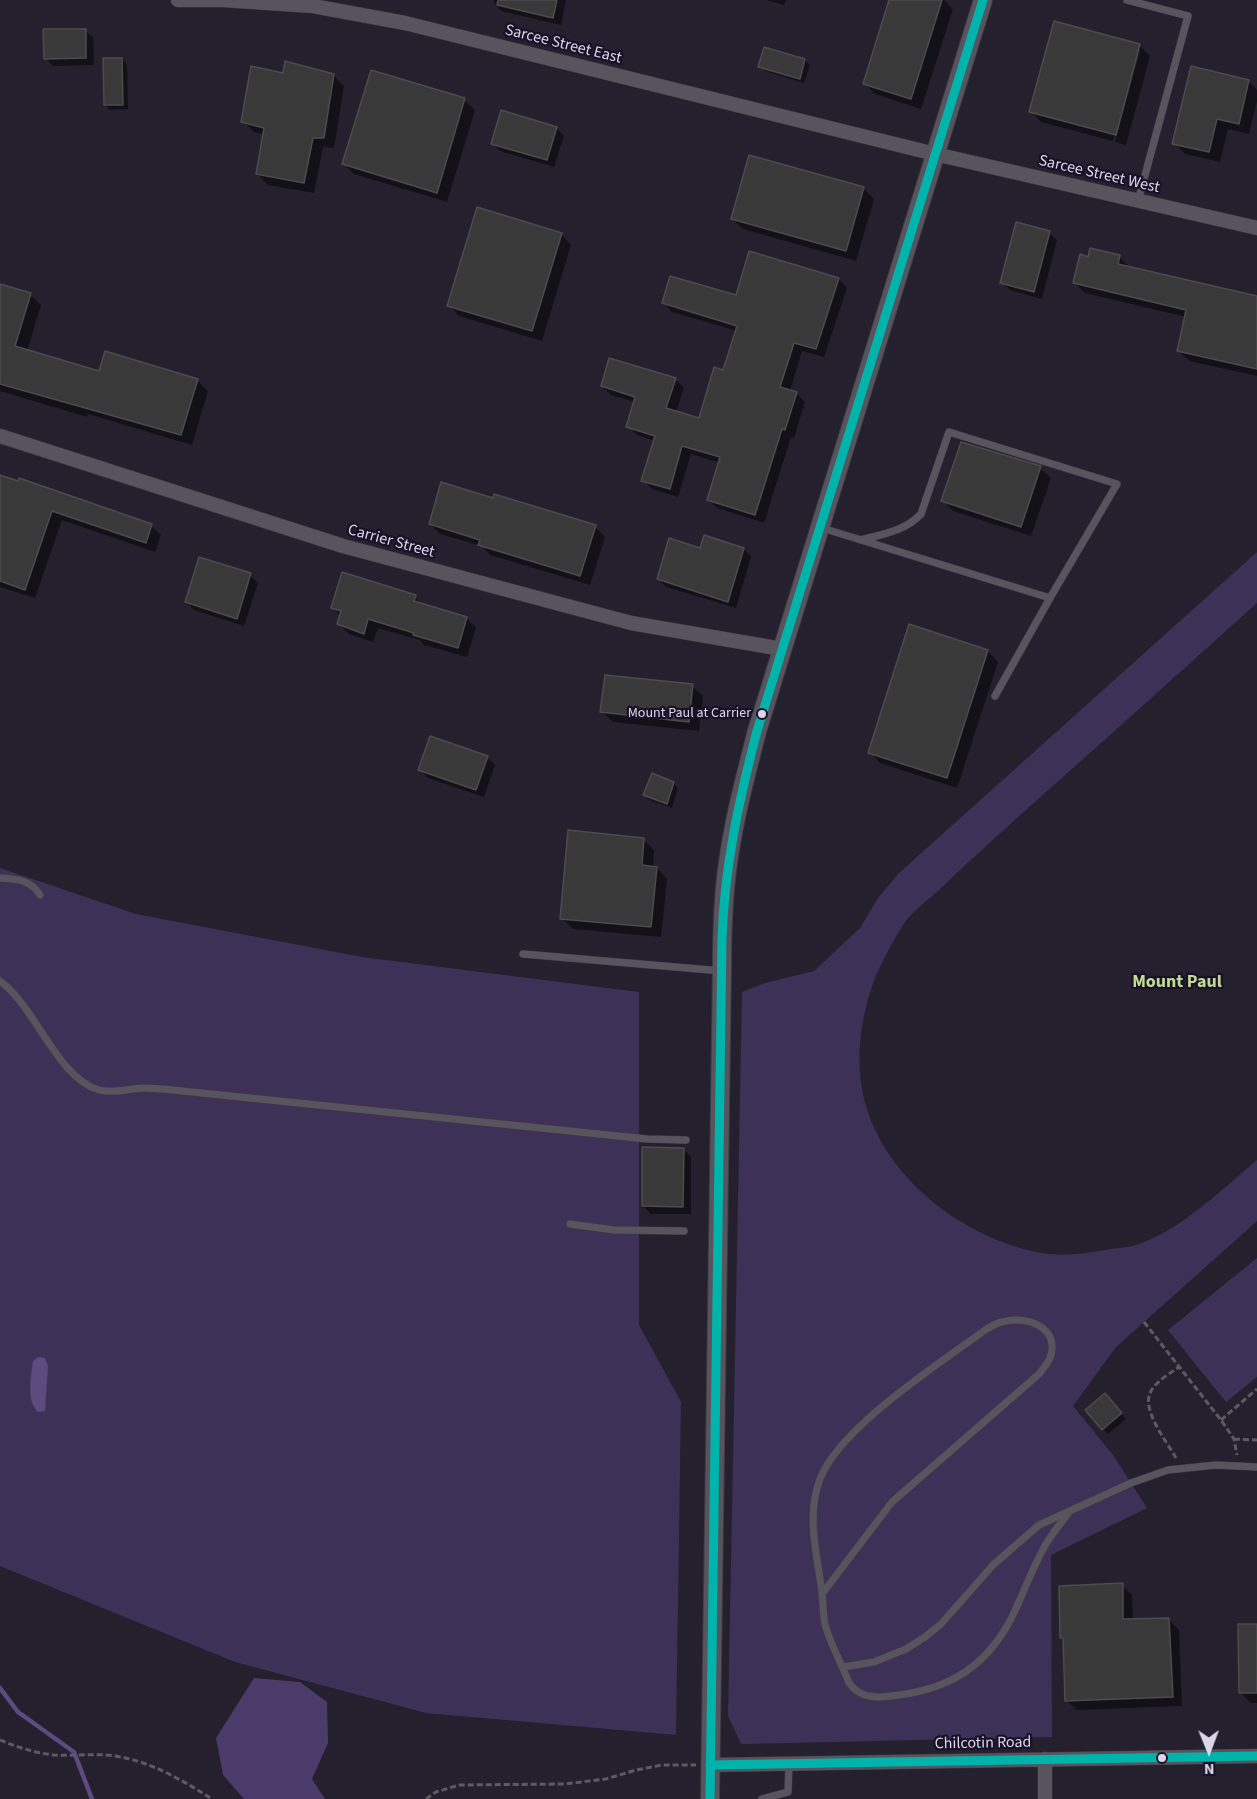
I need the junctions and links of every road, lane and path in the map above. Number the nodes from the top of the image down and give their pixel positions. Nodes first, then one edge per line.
1 (178, 0) edge
2 (983, 0) edge
3 (1127, 0) edge
4 (935, 154) junction
5 (1138, 201) junction
6 (1257, 228) edge
7 (0, 436) edge
8 (819, 527) junction
9 (861, 540) junction
10 (1050, 598) junction
11 (782, 649) junction
12 (995, 696) dead end
13 (0, 878) edge
14 (40, 895) dead end
15 (523, 954) dead end
16 (722, 971) junction
17 (0, 981) edge
18 (686, 1140) dead end
19 (570, 1224) dead end
20 (684, 1231) dead end
21 (1144, 1322) dead end
22 (1179, 1366) junction
23 (1257, 1389) edge
24 (1221, 1420) junction
25 (1234, 1439) junction
26 (1257, 1440) edge
27 (1236, 1466) junction
28 (1182, 1467) junction
29 (1257, 1467) edge
30 (1070, 1510) junction
31 (822, 1594) junction
32 (843, 1667) junction
33 (0, 1740) edge
34 (1257, 1756) edge
35 (1045, 1759) junction
36 (789, 1764) junction
37 (710, 1765) junction
38 (212, 1799) edge
39 (426, 1799) edge
40 (710, 1799) edge
41 (762, 1799) edge
42 (1045, 1799) edge

1 - 4 street, Sarcee Street East
2 - 4 street
3 - 5 lane
4 - 5 street, Sarcee Street West
4 - 8 street
5 - 6 street, Sarcee Street West
7 - 11 street, Carrier Street
8 - 9 lane
8 - 11 street
9 - 10 lane
9 - 10 lane
10 - 12 lane
11 - 16 street
13 - 14 lane
15 - 16 lane
16 - 37 street
17 - 18 lane
19 - 20 lane
21 - 22 path
22 - 24 path
22 - 28 path
23 - 24 path
24 - 25 path
25 - 26 path
25 - 27 path
27 - 28 lane
27 - 29 lane
28 - 30 lane
30 - 32 lane
30 - 32 lane
31 - 31 lane
31 - 32 lane
33 - 38 path
34 - 35 street, Chilcotin Road
35 - 36 street, Chilcotin Road
35 - 42 street
36 - 37 street, Chilcotin Road
36 - 41 lane
37 - 39 path
37 - 40 street

